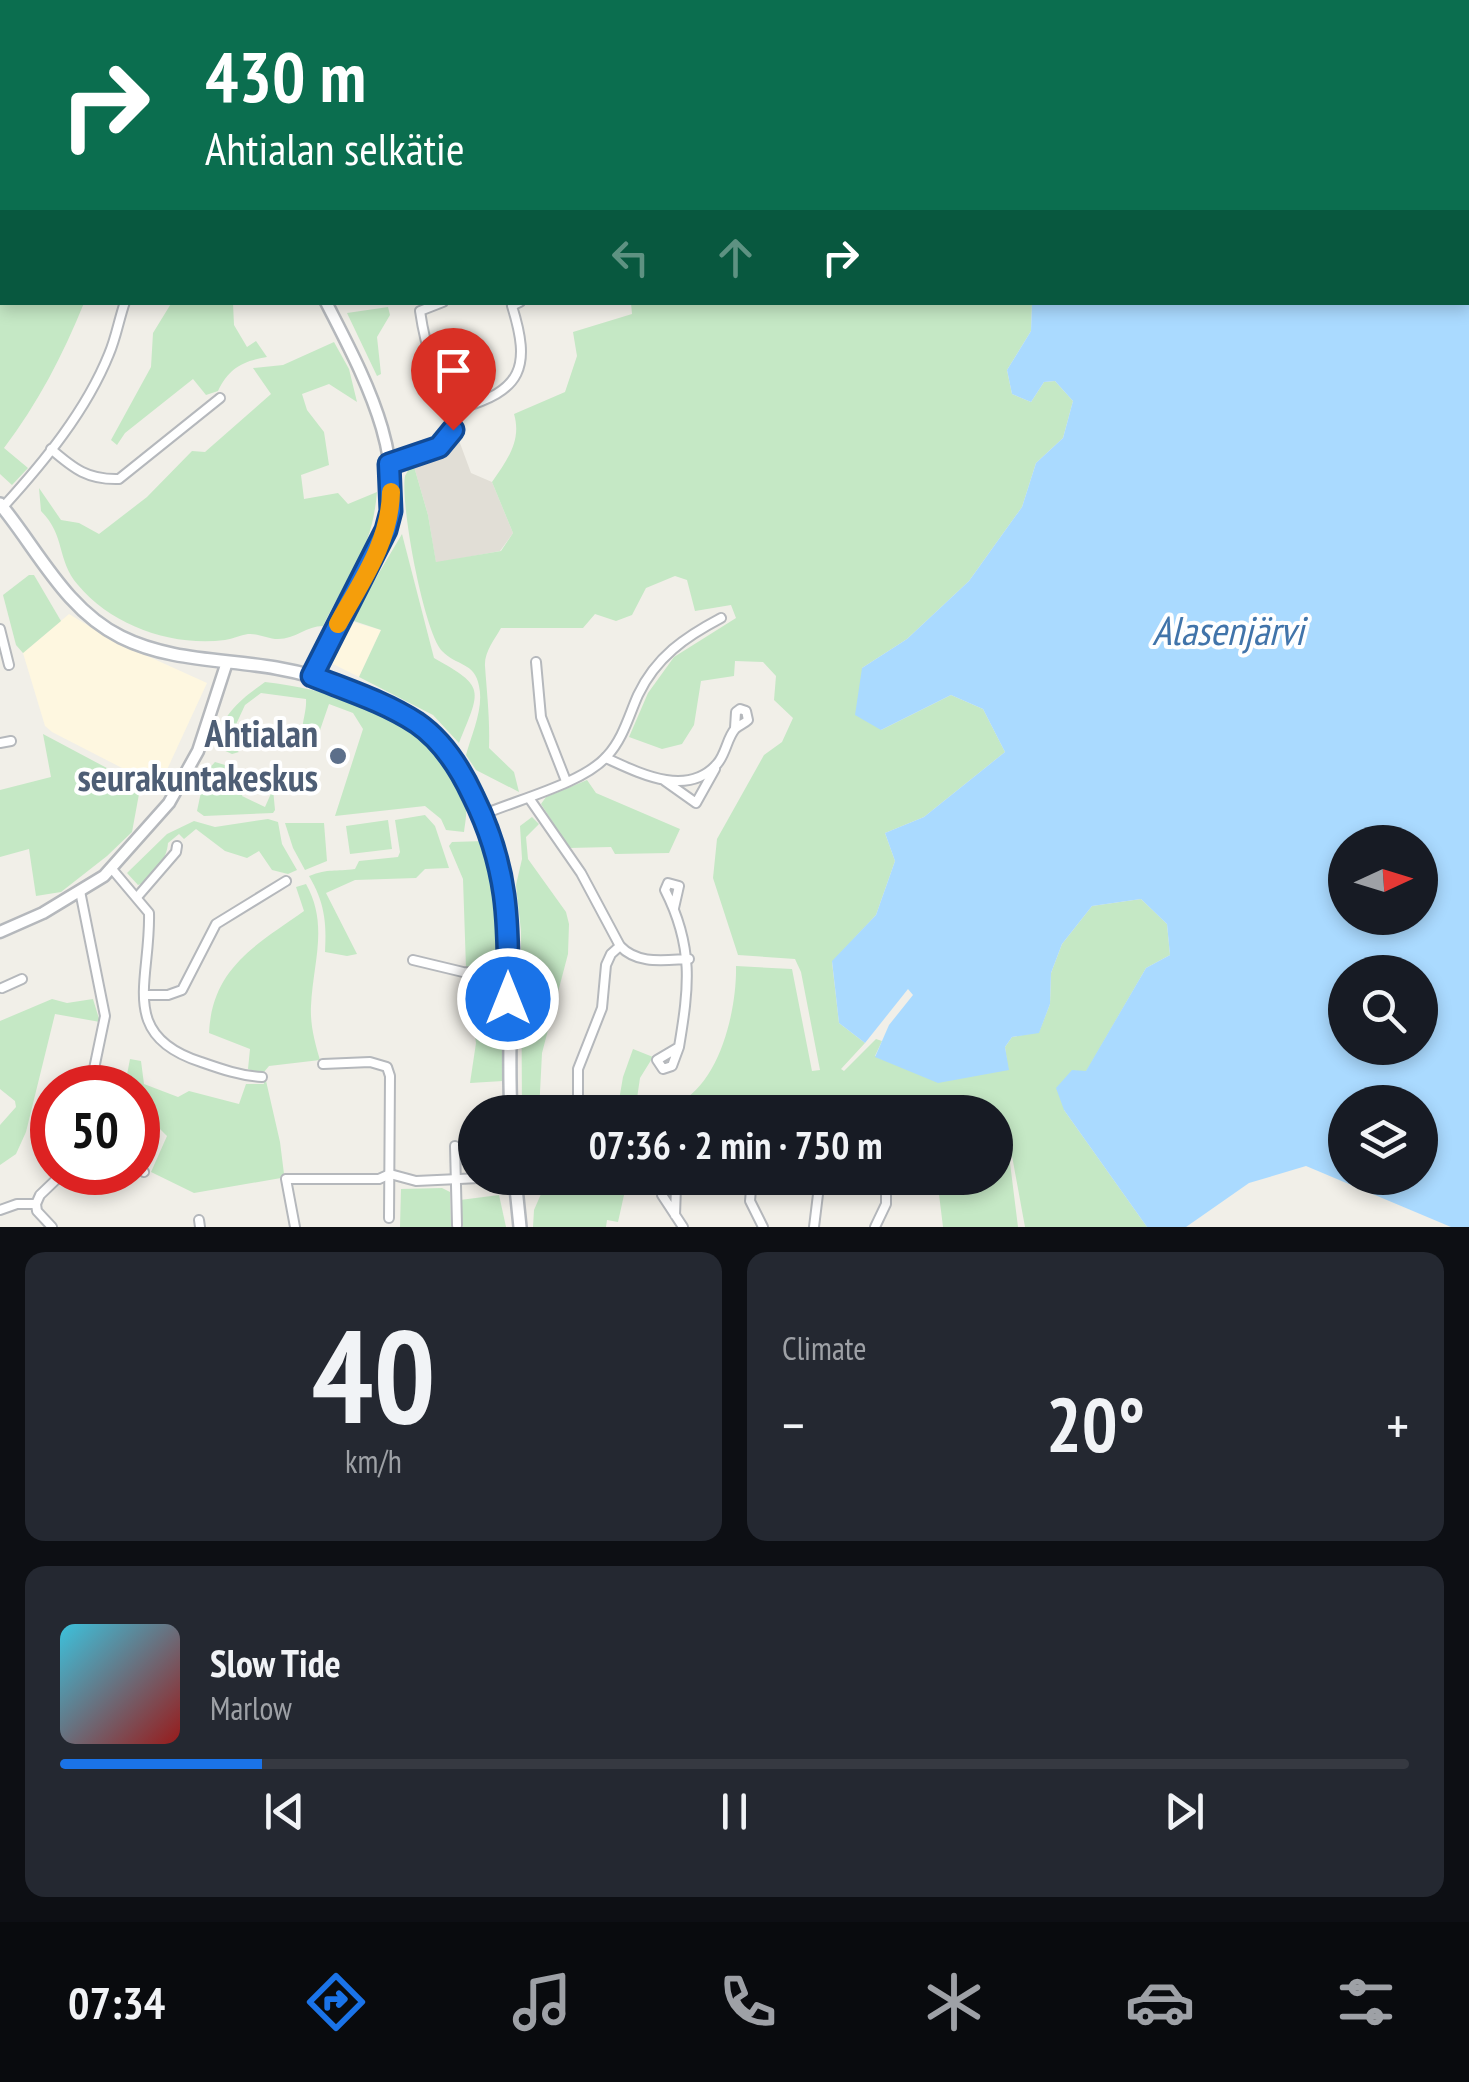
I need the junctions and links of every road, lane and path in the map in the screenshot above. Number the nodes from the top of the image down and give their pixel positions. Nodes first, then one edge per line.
1 (125, 305) edge
2 (327, 305) edge
3 (436, 305) edge
4 (514, 305) edge
5 (220, 398) dead end
6 (458, 408) junction
7 (52, 448) junction
8 (389, 464) junction
9 (2, 506) edge
10 (721, 618) dead end
11 (0, 629) edge
12 (227, 662) junction
13 (536, 662) dead end
14 (9, 666) dead end
15 (312, 676) junction
16 (736, 728) dead end
17 (10, 740) dead end
18 (0, 743) edge
19 (606, 758) junction
20 (717, 764) junction
21 (566, 781) junction
22 (664, 782) junction
23 (529, 798) junction
24 (482, 815) junction
25 (177, 846) dead end
26 (112, 869) junction
27 (286, 881) dead end
28 (80, 891) junction
29 (138, 896) junction
30 (674, 908) dead end
31 (0, 932) edge
32 (620, 946) junction
33 (688, 959) junction
34 (413, 960) dead end
35 (509, 973) junction
36 (22, 979) dead end
37 (1, 987) edge
38 (145, 996) junction
39 (679, 1047) dead end
40 (323, 1064) dead end
41 (94, 1065) edge
42 (262, 1077) dead end
43 (510, 1095) edge
44 (578, 1095) edge
45 (456, 1146) dead end
46 (390, 1174) junction
47 (455, 1180) junction
48 (458, 1180) edge
49 (40, 1195) edge
50 (517, 1195) edge
51 (751, 1195) edge
52 (818, 1195) edge
53 (886, 1195) edge
54 (36, 1204) junction
55 (0, 1210) edge
56 (675, 1214) dead end
57 (389, 1218) dead end
58 (457, 1225) edge
59 (52, 1227) edge
60 (295, 1227) edge
61 (520, 1227) edge
62 (683, 1227) edge
63 (762, 1227) edge
64 (814, 1227) edge
65 (876, 1227) edge

1 - 7 street
2 - 8 street
3 - 6 street
4 - 6 street
5 - 7 street
6 - 8 street
7 - 9 street
8 - 15 street
9 - 12 main road
10 - 19 street
11 - 14 street
12 - 15 main road
12 - 26 street
13 - 21 street
15 - 24 main road
16 - 20 street
17 - 18 street
19 - 21 street
19 - 22 street
20 - 22 street
20 - 22 street
21 - 23 street
23 - 24 street
23 - 32 street
24 - 35 main road
25 - 29 street
26 - 28 street
26 - 29 street
27 - 38 street
28 - 31 street
28 - 41 street
29 - 38 street
30 - 33 street
32 - 33 street
32 - 44 street
33 - 39 street
34 - 35 street
35 - 43 main road
36 - 37 street
38 - 42 street
40 - 46 street
45 - 47 street
46 - 47 street
46 - 57 street
46 - 60 street
47 - 48 street
47 - 58 street
49 - 54 street
50 - 61 main road
51 - 63 street
52 - 64 street
53 - 65 street
54 - 55 street
54 - 59 street
56 - 62 street

